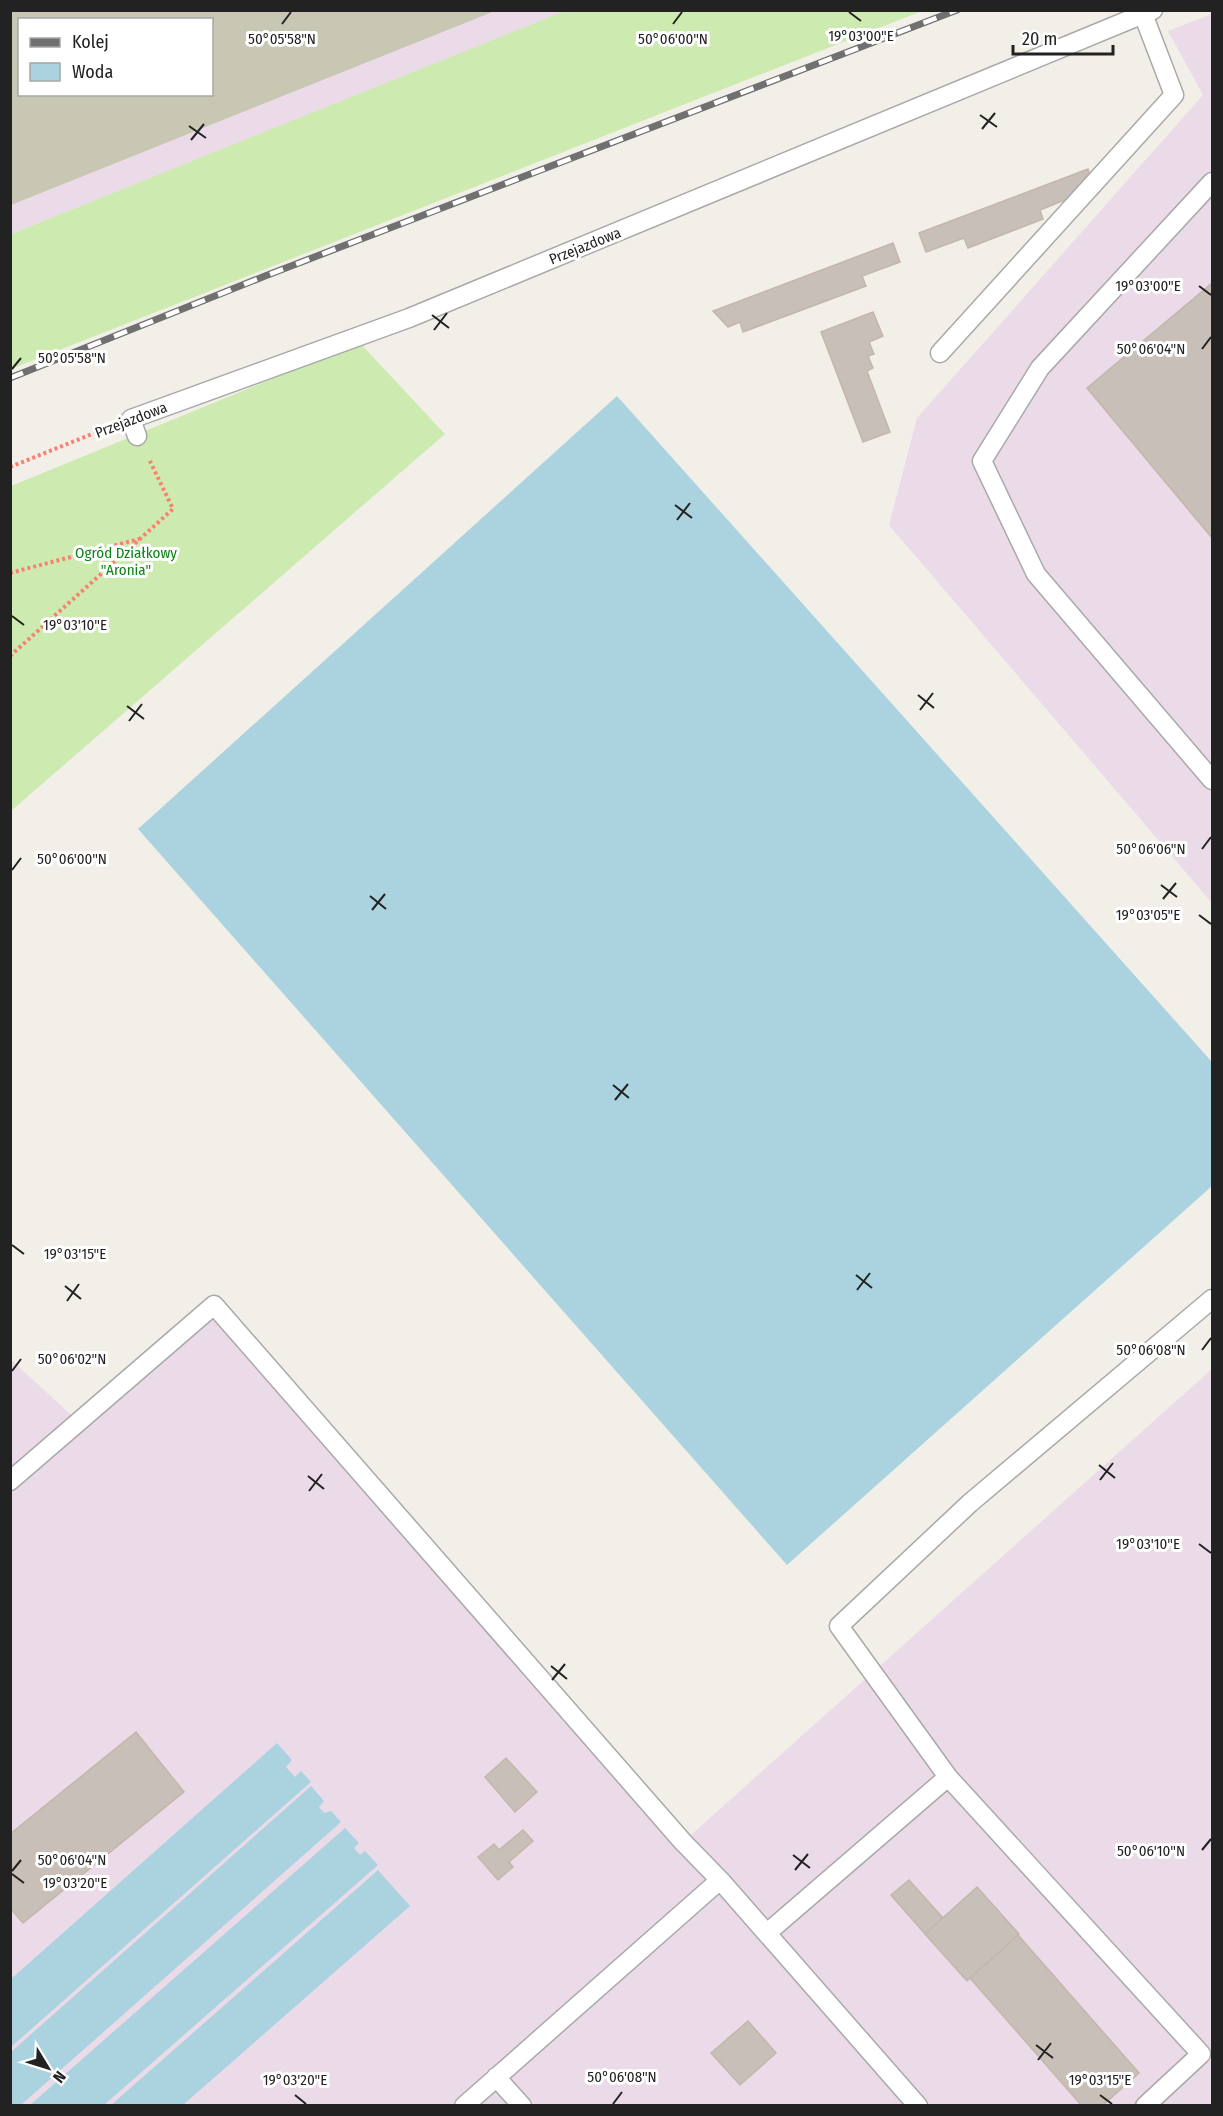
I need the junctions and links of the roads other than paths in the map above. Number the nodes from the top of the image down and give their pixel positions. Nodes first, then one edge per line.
1 (1148, 12) edge
2 (1212, 182) edge
3 (940, 353) dead end
4 (134, 427) road end
5 (1212, 780) edge
6 (1212, 1299) edge
7 (10, 1481) edge
8 (948, 1777) junction
9 (720, 1880) junction
10 (767, 1934) junction
11 (1207, 2060) edge
12 (496, 2077) junction
13 (464, 2106) edge
14 (522, 2106) edge
15 (918, 2106) edge
16 (1145, 2106) edge

1 - 3 lane
1 - 4 lane, Przejazdowa
2 - 5 lane
6 - 8 lane
7 - 9 lane
8 - 10 lane
8 - 11 lane
9 - 10 lane
9 - 12 lane
10 - 15 lane
11 - 16 lane
12 - 13 lane
12 - 14 lane

